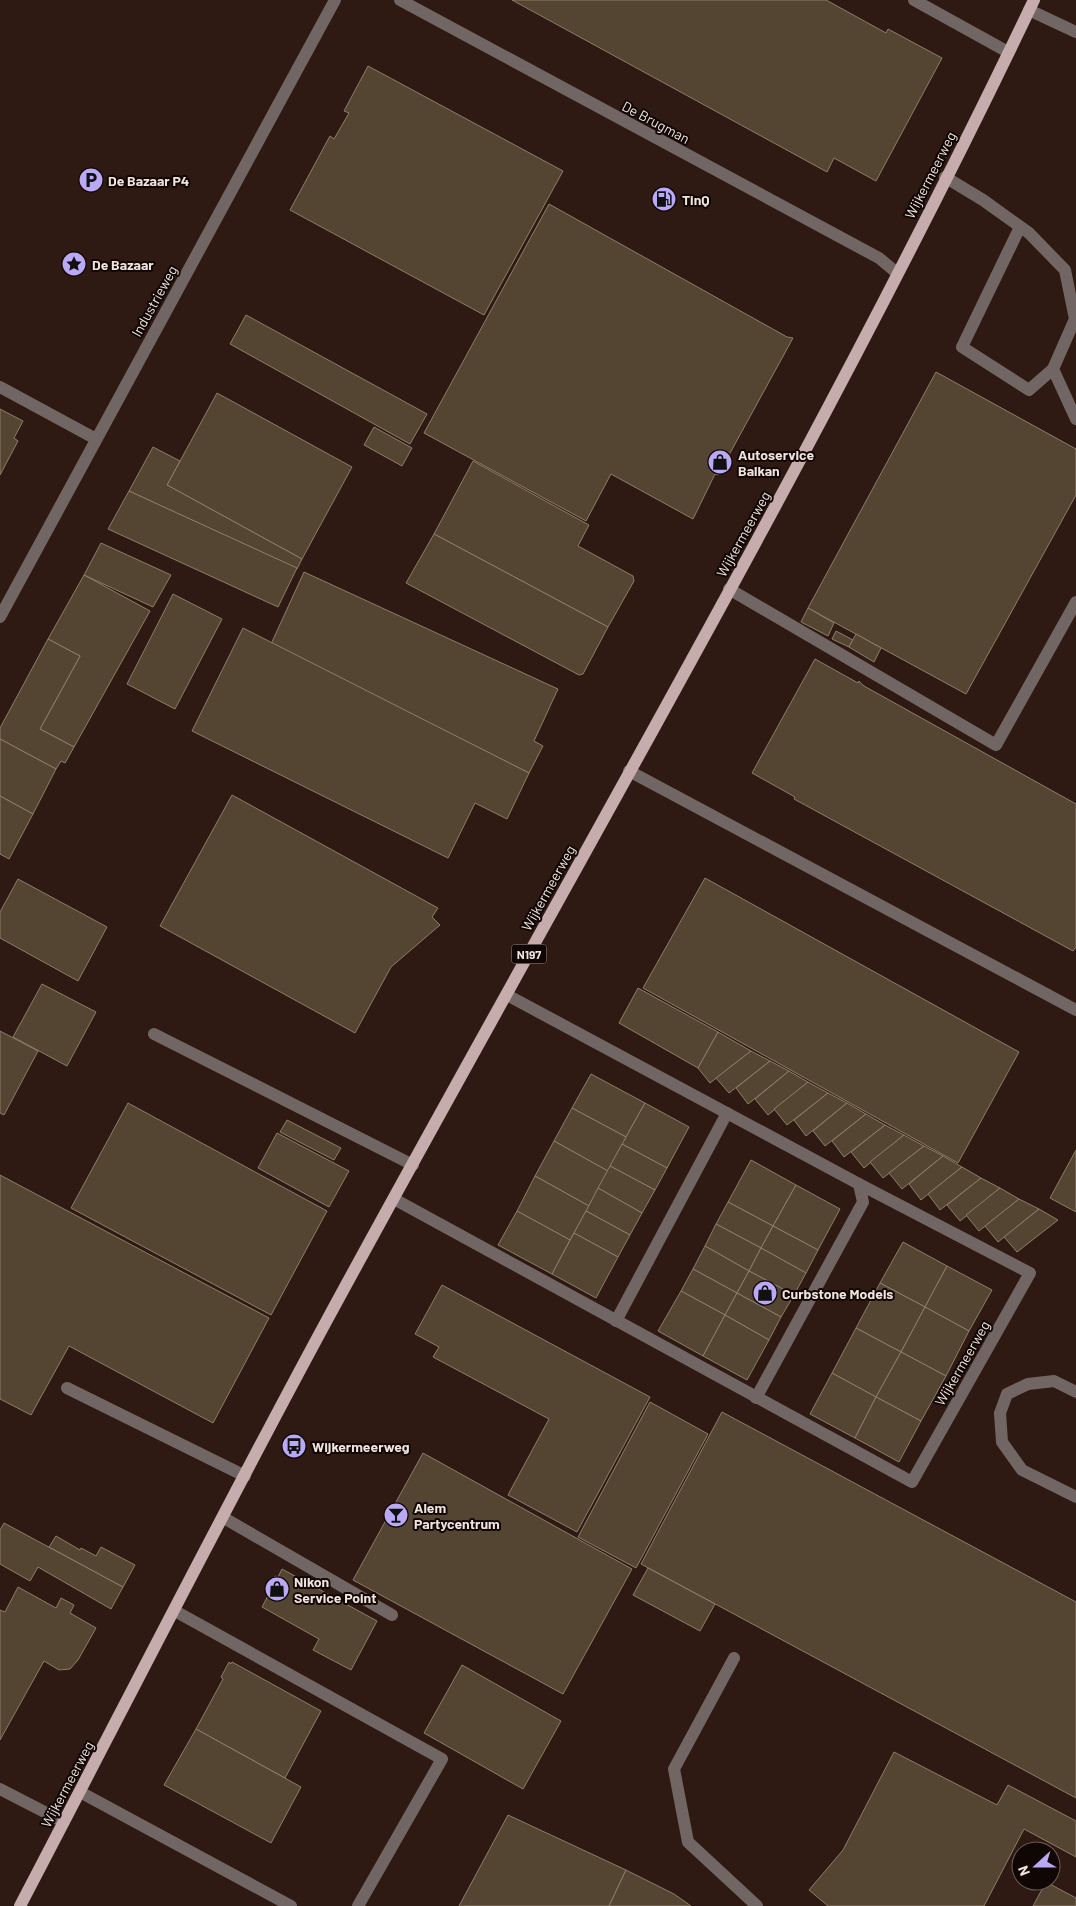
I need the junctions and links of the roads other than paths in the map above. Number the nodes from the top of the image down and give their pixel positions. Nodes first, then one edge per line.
1 (335, 0) edge
2 (400, 0) edge
3 (914, 0) edge
4 (1031, 5) edge
5 (1076, 32) edge
6 (1008, 52) junction
7 (945, 177) junction
8 (1020, 227) junction
9 (897, 273) junction
10 (1053, 369) junction
11 (0, 387) edge
12 (1076, 419) edge
13 (96, 439) junction
14 (729, 589) junction
15 (1076, 602) edge
16 (0, 617) edge
17 (629, 771) junction
18 (507, 995) junction
19 (1076, 1010) edge
20 (154, 1034) dead end
21 (727, 1112) junction
22 (413, 1165) junction
23 (859, 1184) junction
24 (394, 1199) junction
25 (616, 1321) junction
26 (67, 1388) dead end
27 (1076, 1392) edge
28 (756, 1398) junction
29 (245, 1476) junction
30 (1076, 1497) edge
31 (224, 1518) junction
32 (175, 1611) junction
33 (392, 1615) dead end
34 (734, 1658) dead end
35 (0, 1789) edge
36 (80, 1792) junction
37 (64, 1822) junction
38 (20, 1906) edge
39 (291, 1906) edge
40 (358, 1906) edge
41 (757, 1906) edge

1 - 13 street, Industrieweg
2 - 9 street, De Brugman
3 - 6 street
4 - 5 street
4 - 6 main road, Wijkermeerweg / N197
6 - 7 main road, Wijkermeerweg / N197
7 - 8 street
7 - 9 main road, Wijkermeerweg / N197
8 - 10 street
8 - 10 street
9 - 14 main road, Wijkermeerweg / N197
10 - 12 street
11 - 13 street
13 - 16 street, Industrieweg
14 - 15 street
14 - 17 main road, Wijkermeerweg / N197
17 - 18 main road, Wijkermeerweg / N197
17 - 19 street
18 - 21 street, Wijkermeerweg
18 - 22 main road, Wijkermeerweg / N197
20 - 22 street
21 - 23 street, Wijkermeerweg
21 - 25 street
22 - 24 main road, Wijkermeerweg / N197
23 - 28 street
23 - 28 street, Wijkermeerweg
24 - 25 street, Wijkermeerweg
24 - 29 main road, Wijkermeerweg / N197
25 - 28 street, Wijkermeerweg
26 - 29 street
27 - 30 street
29 - 31 main road, Wijkermeerweg / N197
31 - 32 main road, Wijkermeerweg / N197
31 - 33 street
32 - 36 main road, Wijkermeerweg / N197
32 - 40 street
34 - 41 street
35 - 37 street
36 - 37 main road, Wijkermeerweg / N197
36 - 39 street
37 - 38 main road, Wijkermeerweg / N197

